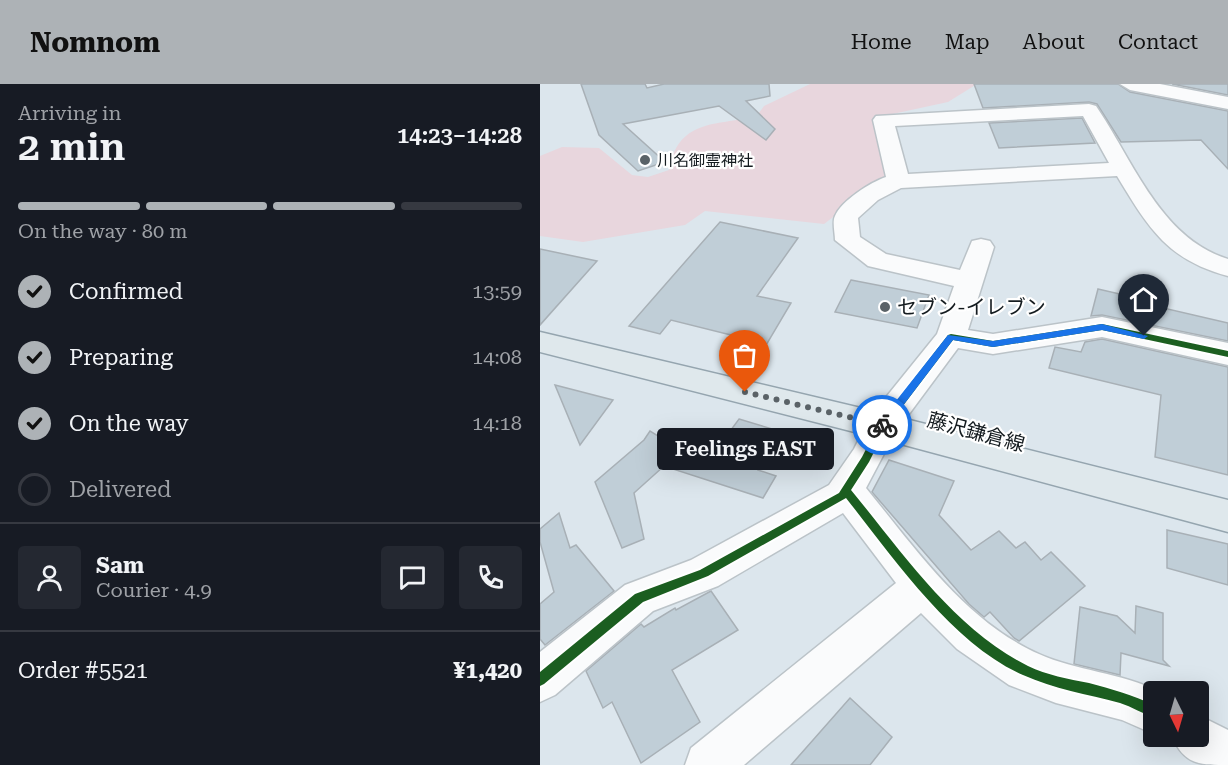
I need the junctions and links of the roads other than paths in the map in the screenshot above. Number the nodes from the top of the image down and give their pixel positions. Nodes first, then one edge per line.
1 (1113, 93) edge
2 (1228, 103) edge
3 (1124, 169) junction
4 (898, 181) junction
5 (981, 247) dead end
6 (1228, 268) edge
7 (968, 281) junction
8 (951, 337) junction
9 (540, 342) edge
10 (1228, 354) edge
11 (882, 426) junction
12 (846, 490) junction
13 (1228, 516) edge
14 (924, 585) junction
15 (540, 680) edge
16 (1143, 707) edge
17 (1209, 745) edge
18 (1228, 756) edge
19 (708, 765) edge

1 - 2 street
1 - 3 street
1 - 4 street
3 - 4 street
3 - 6 street
4 - 7 street
5 - 7 street
7 - 8 street
8 - 10 street
8 - 11 street
9 - 11 main road, 藤沢鎌倉線
11 - 12 street
11 - 13 main road, 藤沢鎌倉線
12 - 14 street
12 - 15 street
14 - 16 street
14 - 19 street
17 - 18 street

